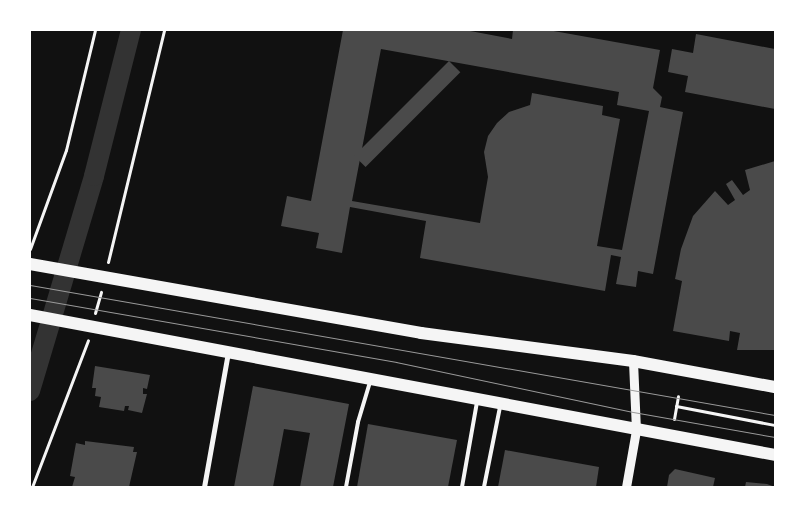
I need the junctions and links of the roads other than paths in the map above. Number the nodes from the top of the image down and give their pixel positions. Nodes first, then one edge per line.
1 (34, 265) edge
2 (31, 315) edge
3 (228, 351) junction
4 (633, 362) junction
5 (371, 378) junction
6 (775, 387) edge
7 (477, 400) junction
8 (500, 404) junction
9 (636, 430) junction
10 (775, 455) edge
11 (204, 487) edge
12 (346, 487) edge
13 (462, 487) edge
14 (484, 487) edge
15 (626, 487) edge

1 - 4 main road
2 - 3 main road
3 - 5 main road
3 - 11 street
4 - 6 main road
4 - 9 street
5 - 7 main road
5 - 12 lane
7 - 8 main road
7 - 13 lane
8 - 9 main road
8 - 14 lane
9 - 10 main road
9 - 15 street

